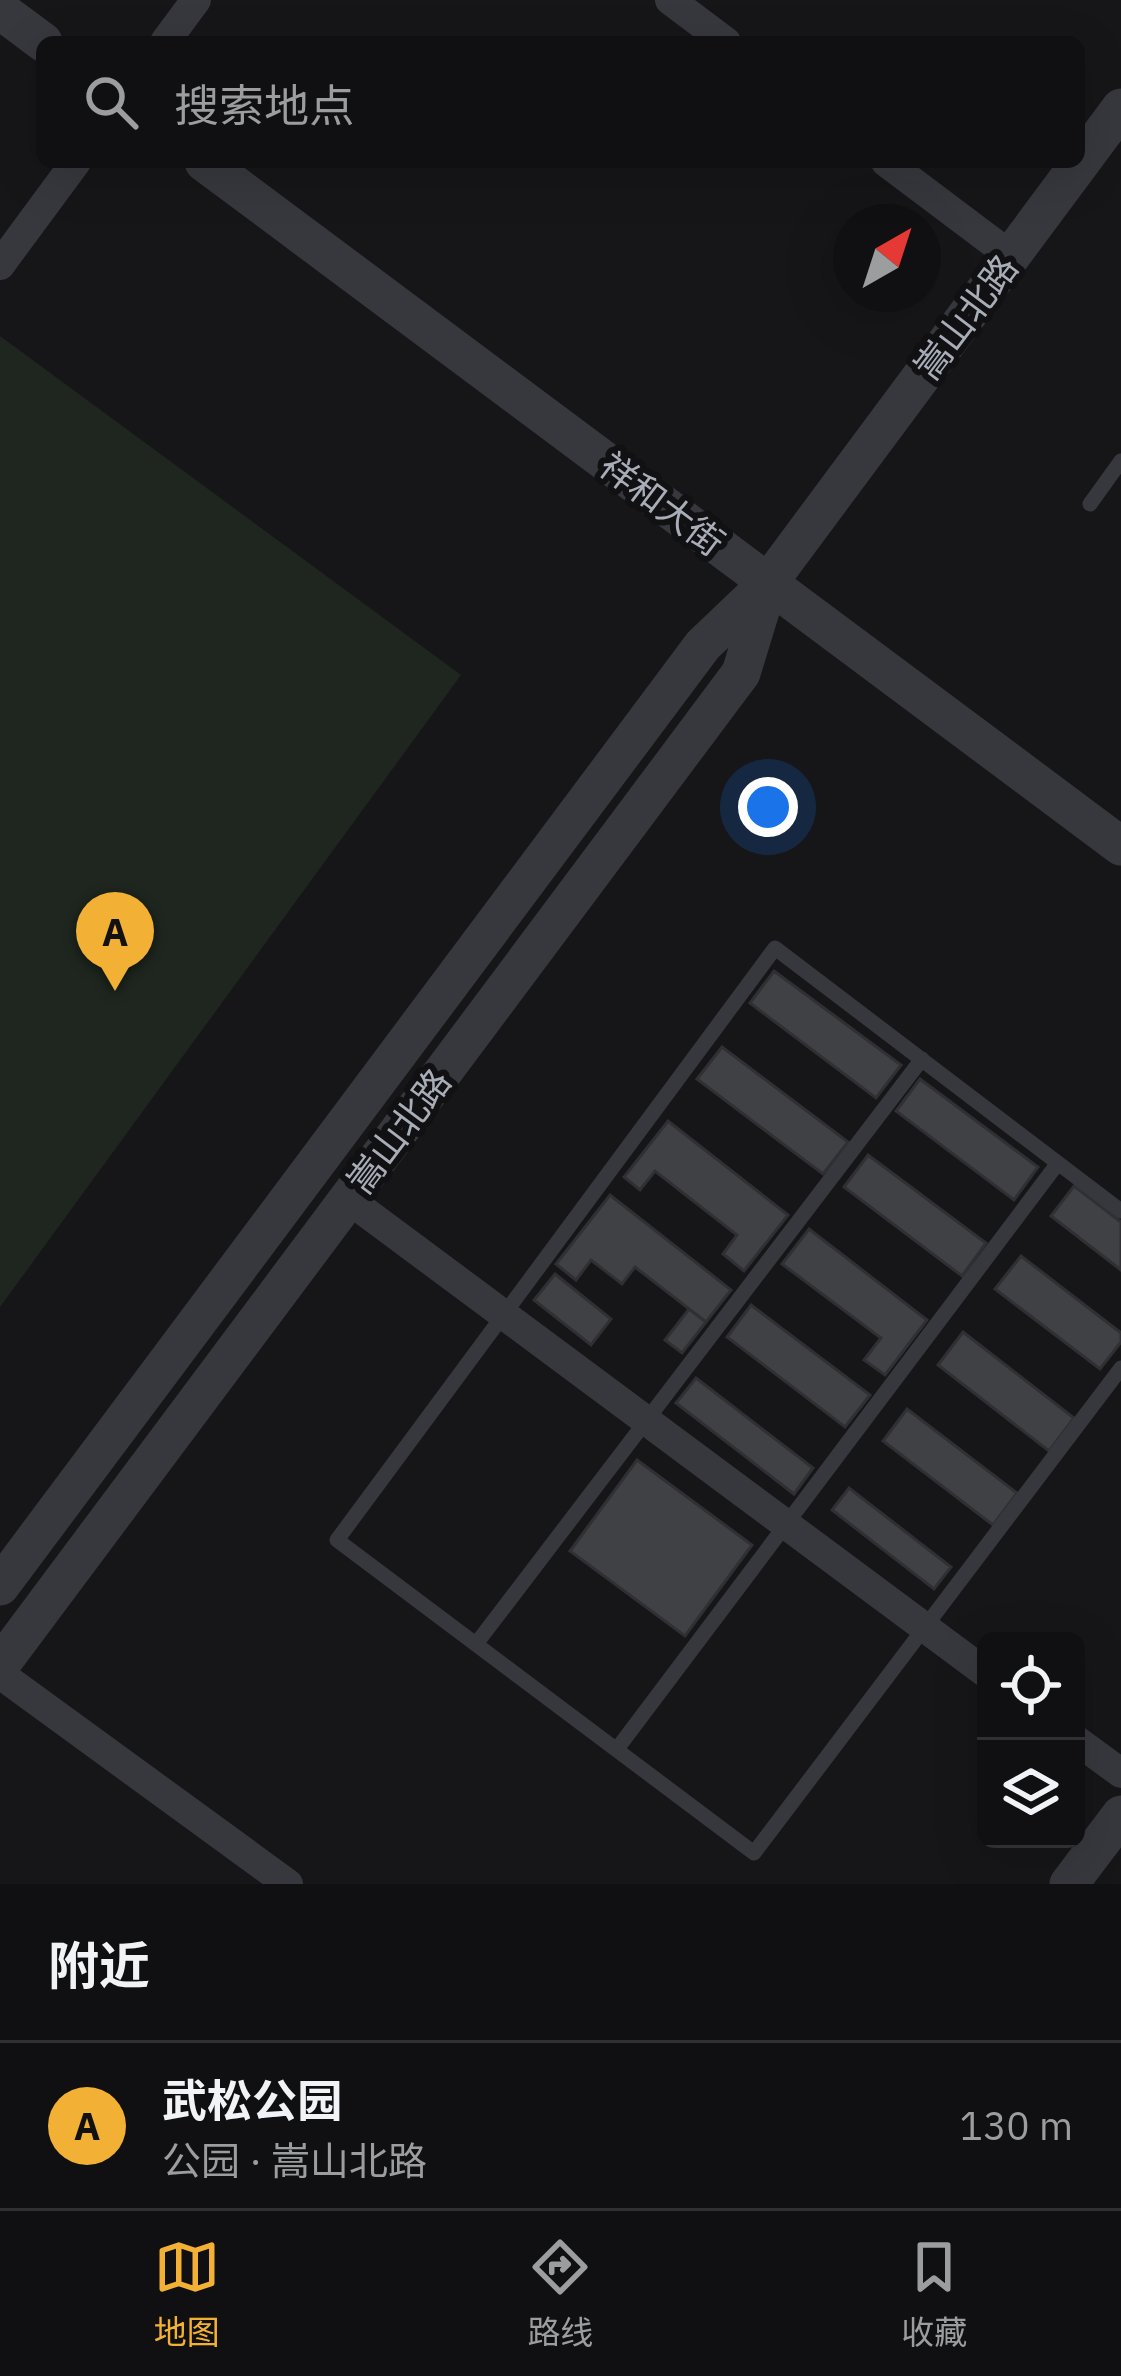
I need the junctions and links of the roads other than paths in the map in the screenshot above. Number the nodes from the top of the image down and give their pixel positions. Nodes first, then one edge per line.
1 (196, 0) edge
2 (670, 0) edge
3 (0, 10) edge
4 (169, 36) edge
5 (718, 36) edge
6 (36, 37) edge
7 (1121, 108) edge
8 (1085, 157) edge
9 (72, 168) edge
10 (212, 168) edge
11 (894, 168) edge
12 (1077, 168) edge
13 (1012, 256) junction
14 (0, 265) edge
15 (1121, 461) edge
16 (1090, 504) dead end
17 (768, 583) junction
18 (1121, 846) edge
19 (922, 1059) junction
20 (1058, 1163) junction
21 (348, 1199) junction
22 (1121, 1210) edge
23 (503, 1314) junction
24 (1121, 1368) edge
25 (646, 1420) junction
26 (786, 1525) junction
27 (0, 1586) edge
28 (925, 1627) junction
29 (476, 1644) junction
30 (0, 1665) edge
31 (977, 1666) edge
32 (0, 1674) edge
33 (1085, 1747) edge
34 (616, 1749) junction
35 (1121, 1773) edge
36 (1121, 1815) edge
37 (288, 1884) edge
38 (1069, 1884) edge

1 - 4 street
2 - 5 street
3 - 6 street
7 - 8 street, 嵩山北路
9 - 14 street
10 - 17 street, 祥和大街
11 - 13 street
12 - 13 street, 嵩山北路
13 - 17 street, 嵩山北路
15 - 16 lane
17 - 18 street, 祥和大街
17 - 21 street, 嵩山北路
17 - 27 street, 嵩山北路
19 - 20 lane
19 - 23 lane
19 - 25 lane
20 - 22 lane
20 - 26 lane
21 - 23 street
21 - 30 street, 嵩山北路
23 - 25 street
23 - 29 lane
24 - 28 lane
25 - 26 street
25 - 29 lane
26 - 28 street
26 - 34 lane
28 - 31 street
28 - 34 lane
29 - 34 lane
32 - 37 street
33 - 35 street
36 - 38 street

